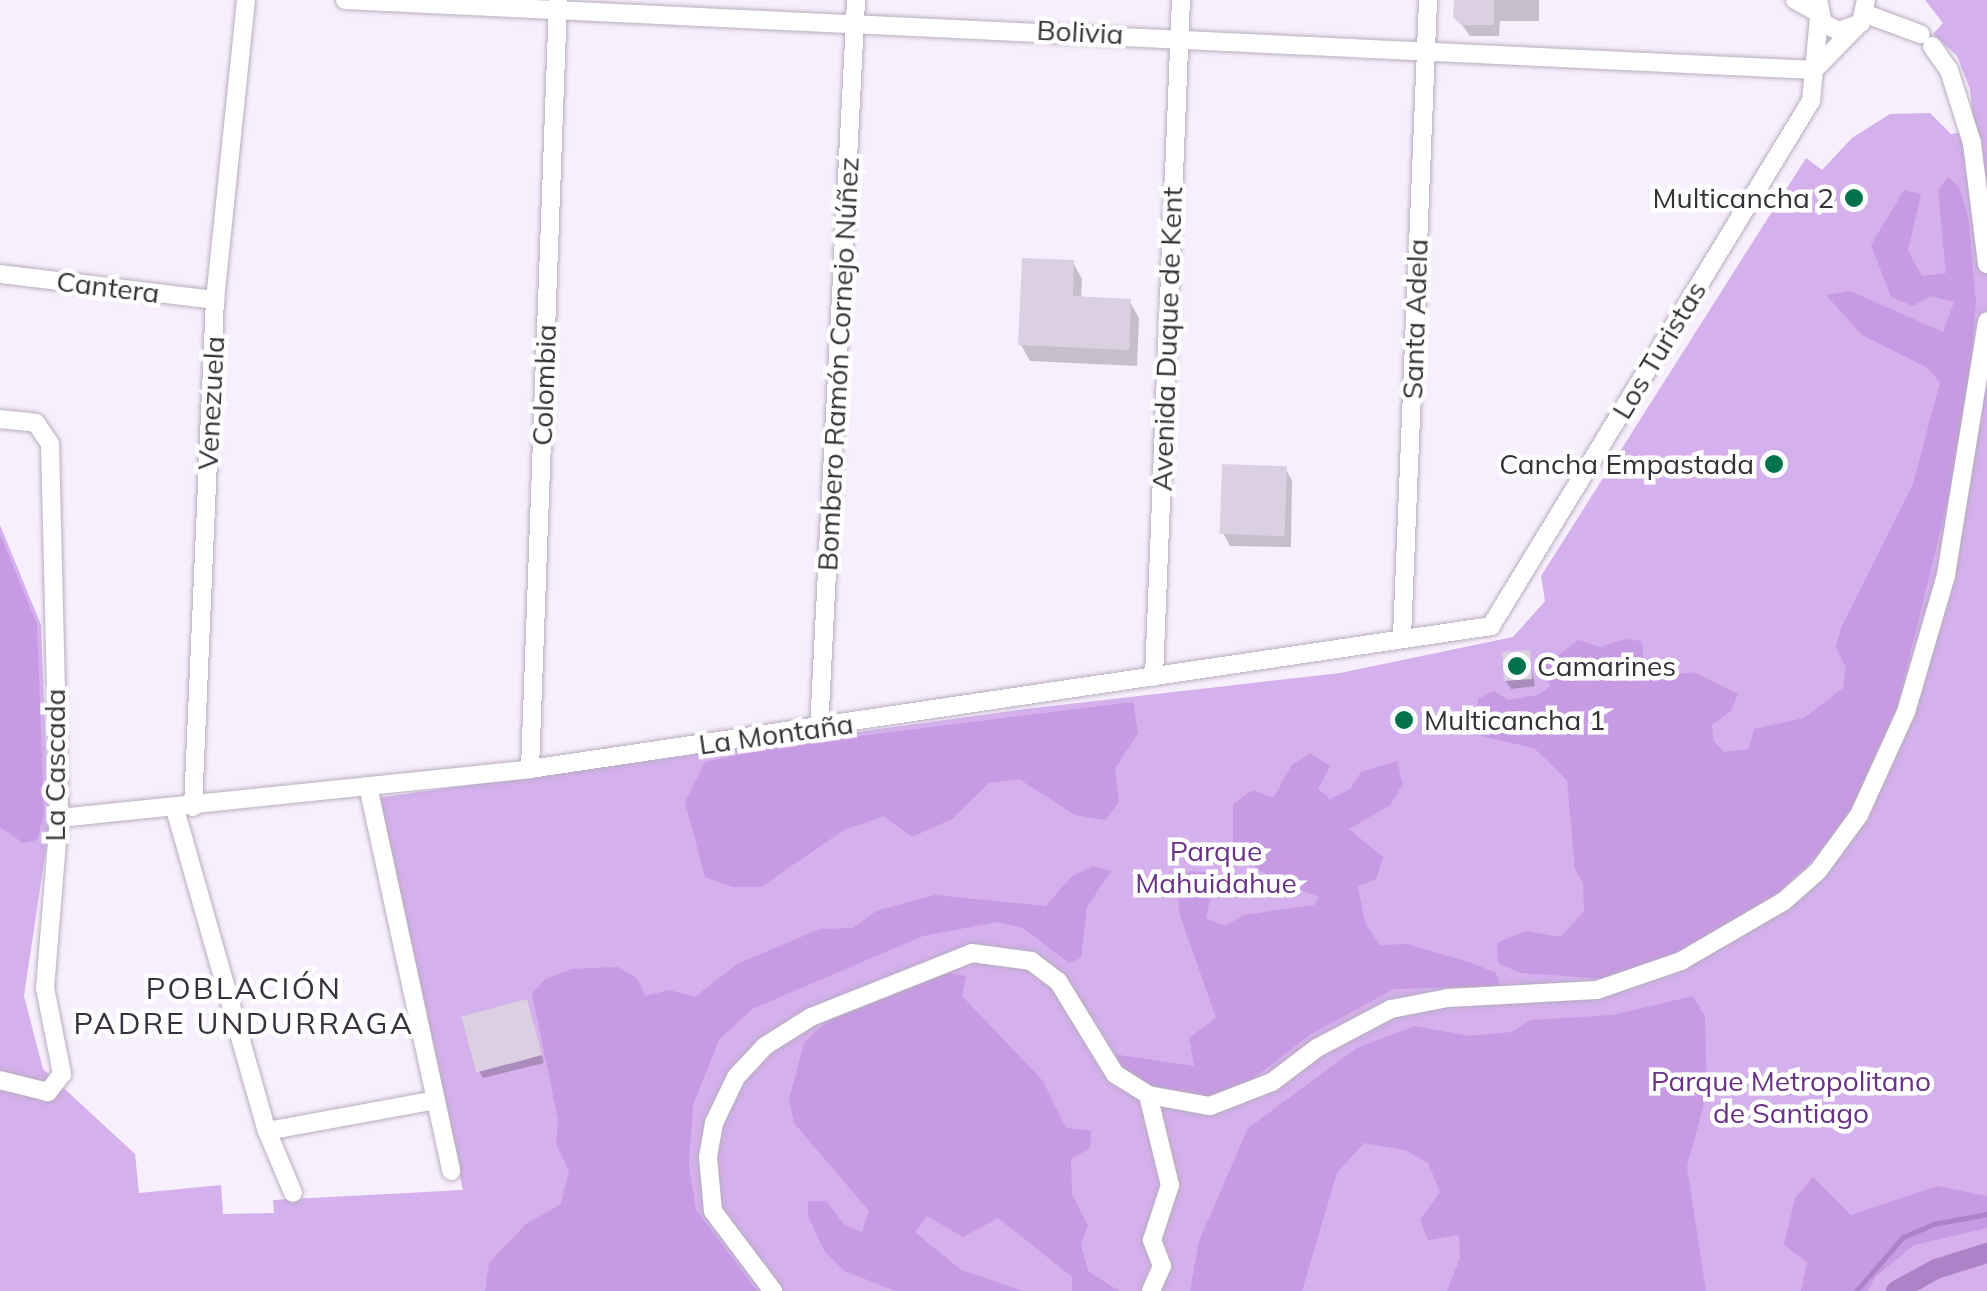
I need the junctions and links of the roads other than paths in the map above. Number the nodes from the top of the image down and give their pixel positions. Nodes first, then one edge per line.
1 (246, 0) edge
2 (345, 0) edge
3 (856, 0) edge
4 (1181, 0) edge
5 (1428, 0) edge
6 (1794, 0) edge
7 (1883, 0) edge
8 (558, 5) edge
9 (1818, 10) edge
10 (1863, 13) edge
11 (854, 22) junction
12 (1179, 36) junction
13 (1426, 47) junction
14 (1814, 70) junction
15 (1987, 264) edge
16 (0, 274) edge
17 (215, 300) junction
18 (1987, 321) edge
19 (0, 419) edge
20 (1490, 626) joint
21 (1402, 637) junction
22 (1154, 677) junction
23 (820, 729) junction
24 (530, 769) junction
25 (368, 786) junction
26 (184, 808) junction
27 (59, 818) junction
28 (0, 1080) edge
29 (1148, 1095) junction
30 (431, 1101) junction
31 (267, 1131) junction
32 (451, 1171) dead end
33 (293, 1193) dead end
34 (773, 1291) edge
35 (1151, 1291) edge

1 - 17 street, Venezuela
2 - 8 street, Bolivia
3 - 11 street, Bombero Ramón Cornejo Núñez
4 - 12 street, Avenida Duque de Kent
5 - 13 street, Santa Adela
6 - 9 street
7 - 10 street, Los Turistas
8 - 11 street, Bolivia
8 - 24 street, Colombia
9 - 10 street
9 - 14 street, Los Turistas
10 - 14 street, Los Turistas
10 - 15 street
11 - 12 street, Bolivia
11 - 23 street, Bombero Ramón Cornejo Núñez
12 - 13 street, Bolivia
12 - 22 street, Avenida Duque de Kent
13 - 14 street, Bolivia
13 - 21 street, Santa Adela
14 - 20 street, Los Turistas
16 - 17 street, Cantera
17 - 26 street, Venezuela
18 - 29 street
19 - 27 street, La Cascada
20 - 21 street, La Montaña
21 - 22 street, La Montaña
22 - 23 street, La Montaña
23 - 24 street, La Montaña
24 - 25 street, La Montaña
25 - 26 street, La Montaña
25 - 30 street
26 - 27 street, La Montaña
26 - 31 street, Venezuela
27 - 28 street, La Cascada
29 - 34 street
29 - 35 street
30 - 31 street
30 - 32 street
31 - 33 street, Venezuela

